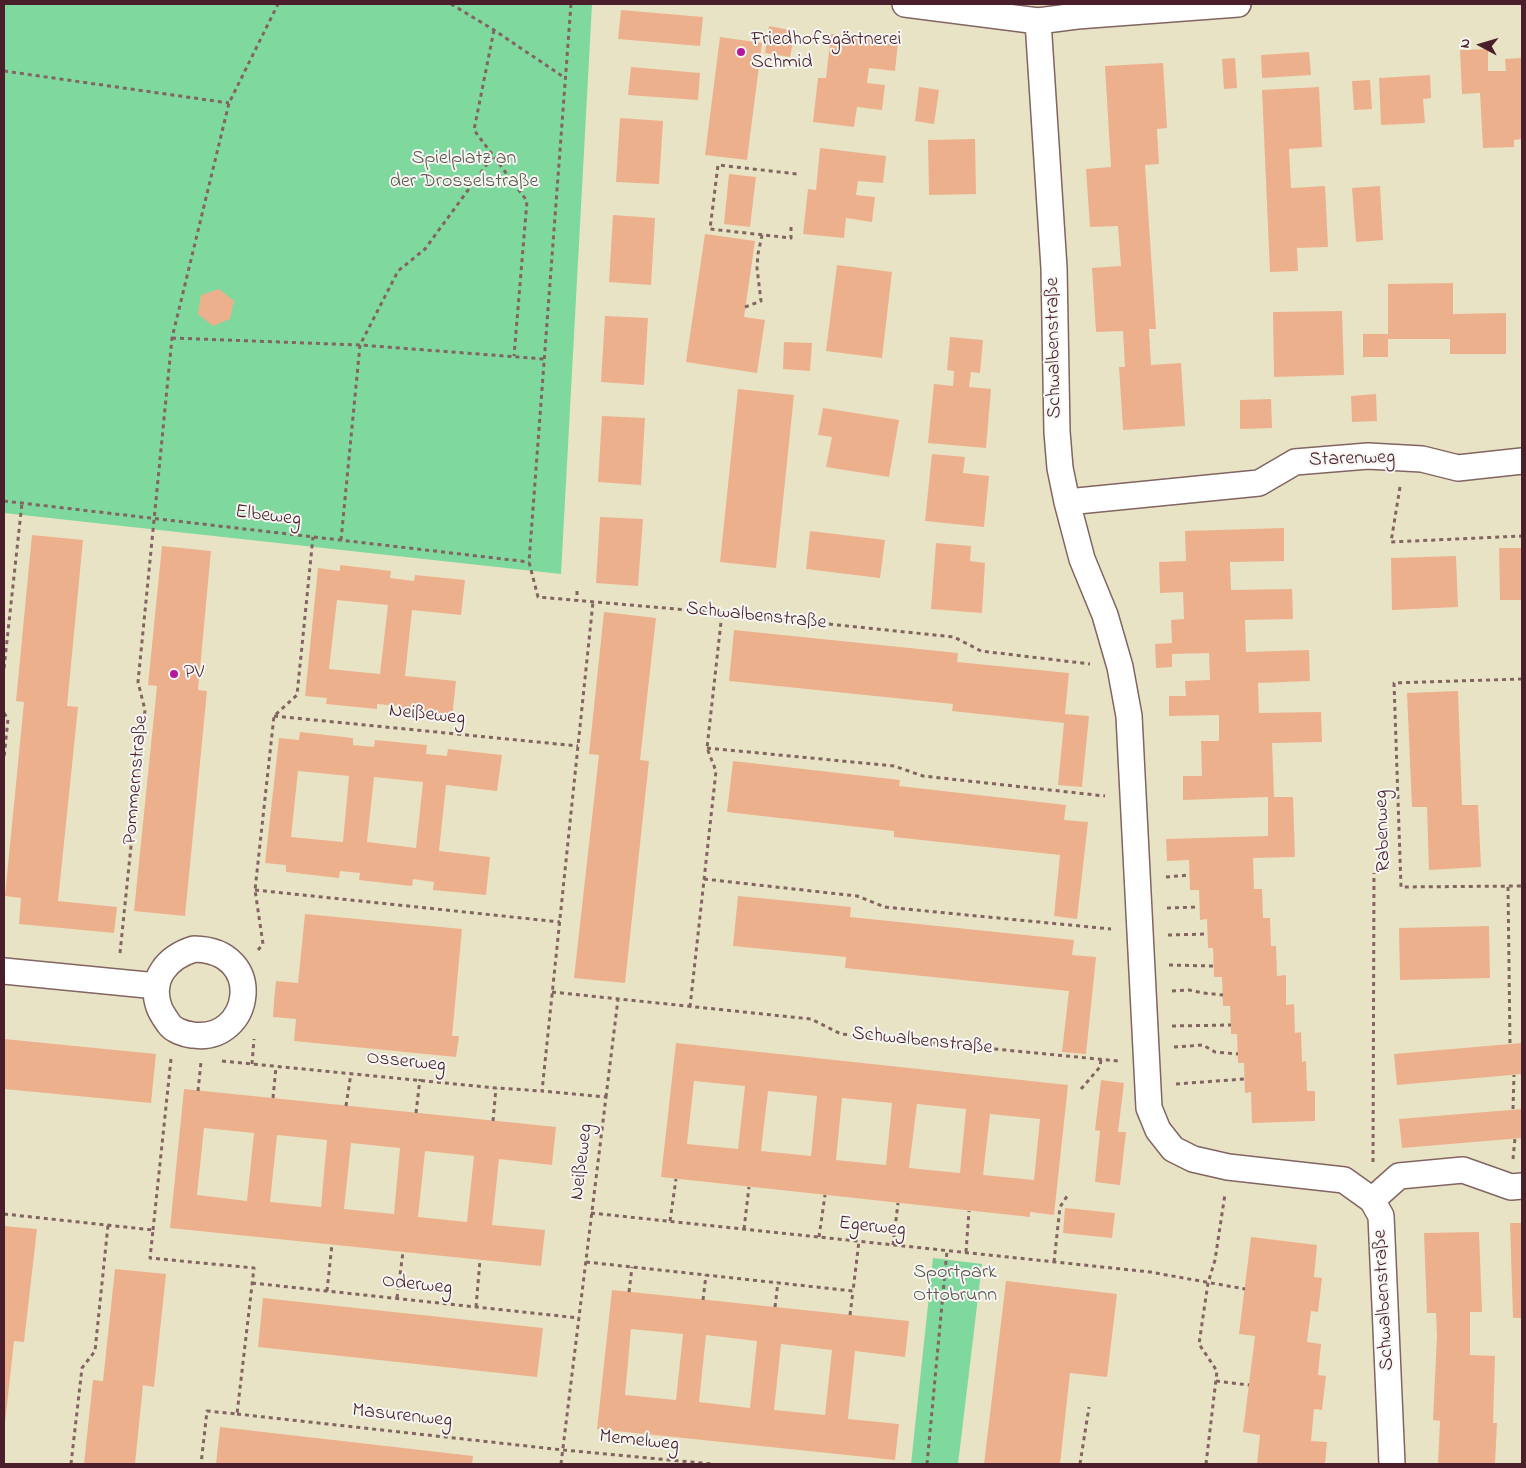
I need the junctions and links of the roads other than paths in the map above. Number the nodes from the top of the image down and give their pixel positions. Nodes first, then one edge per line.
1 (906, 4) edge
2 (1238, 4) edge
3 (1077, 10) edge
4 (1038, 21) junction
5 (1522, 461) edge
6 (1067, 502) junction
7 (4, 971) edge
8 (157, 986) junction
9 (1522, 1186) edge
10 (1372, 1200) junction
11 (1392, 1464) edge

1 - 4 street
2 - 3 street
3 - 4 street
4 - 6 street, Schwalbenstraße
5 - 6 street, Starenweg
6 - 10 street, Schwalbenstraße
7 - 8 street
8 - 8 street
9 - 10 street
10 - 11 street, Schwalbenstraße

